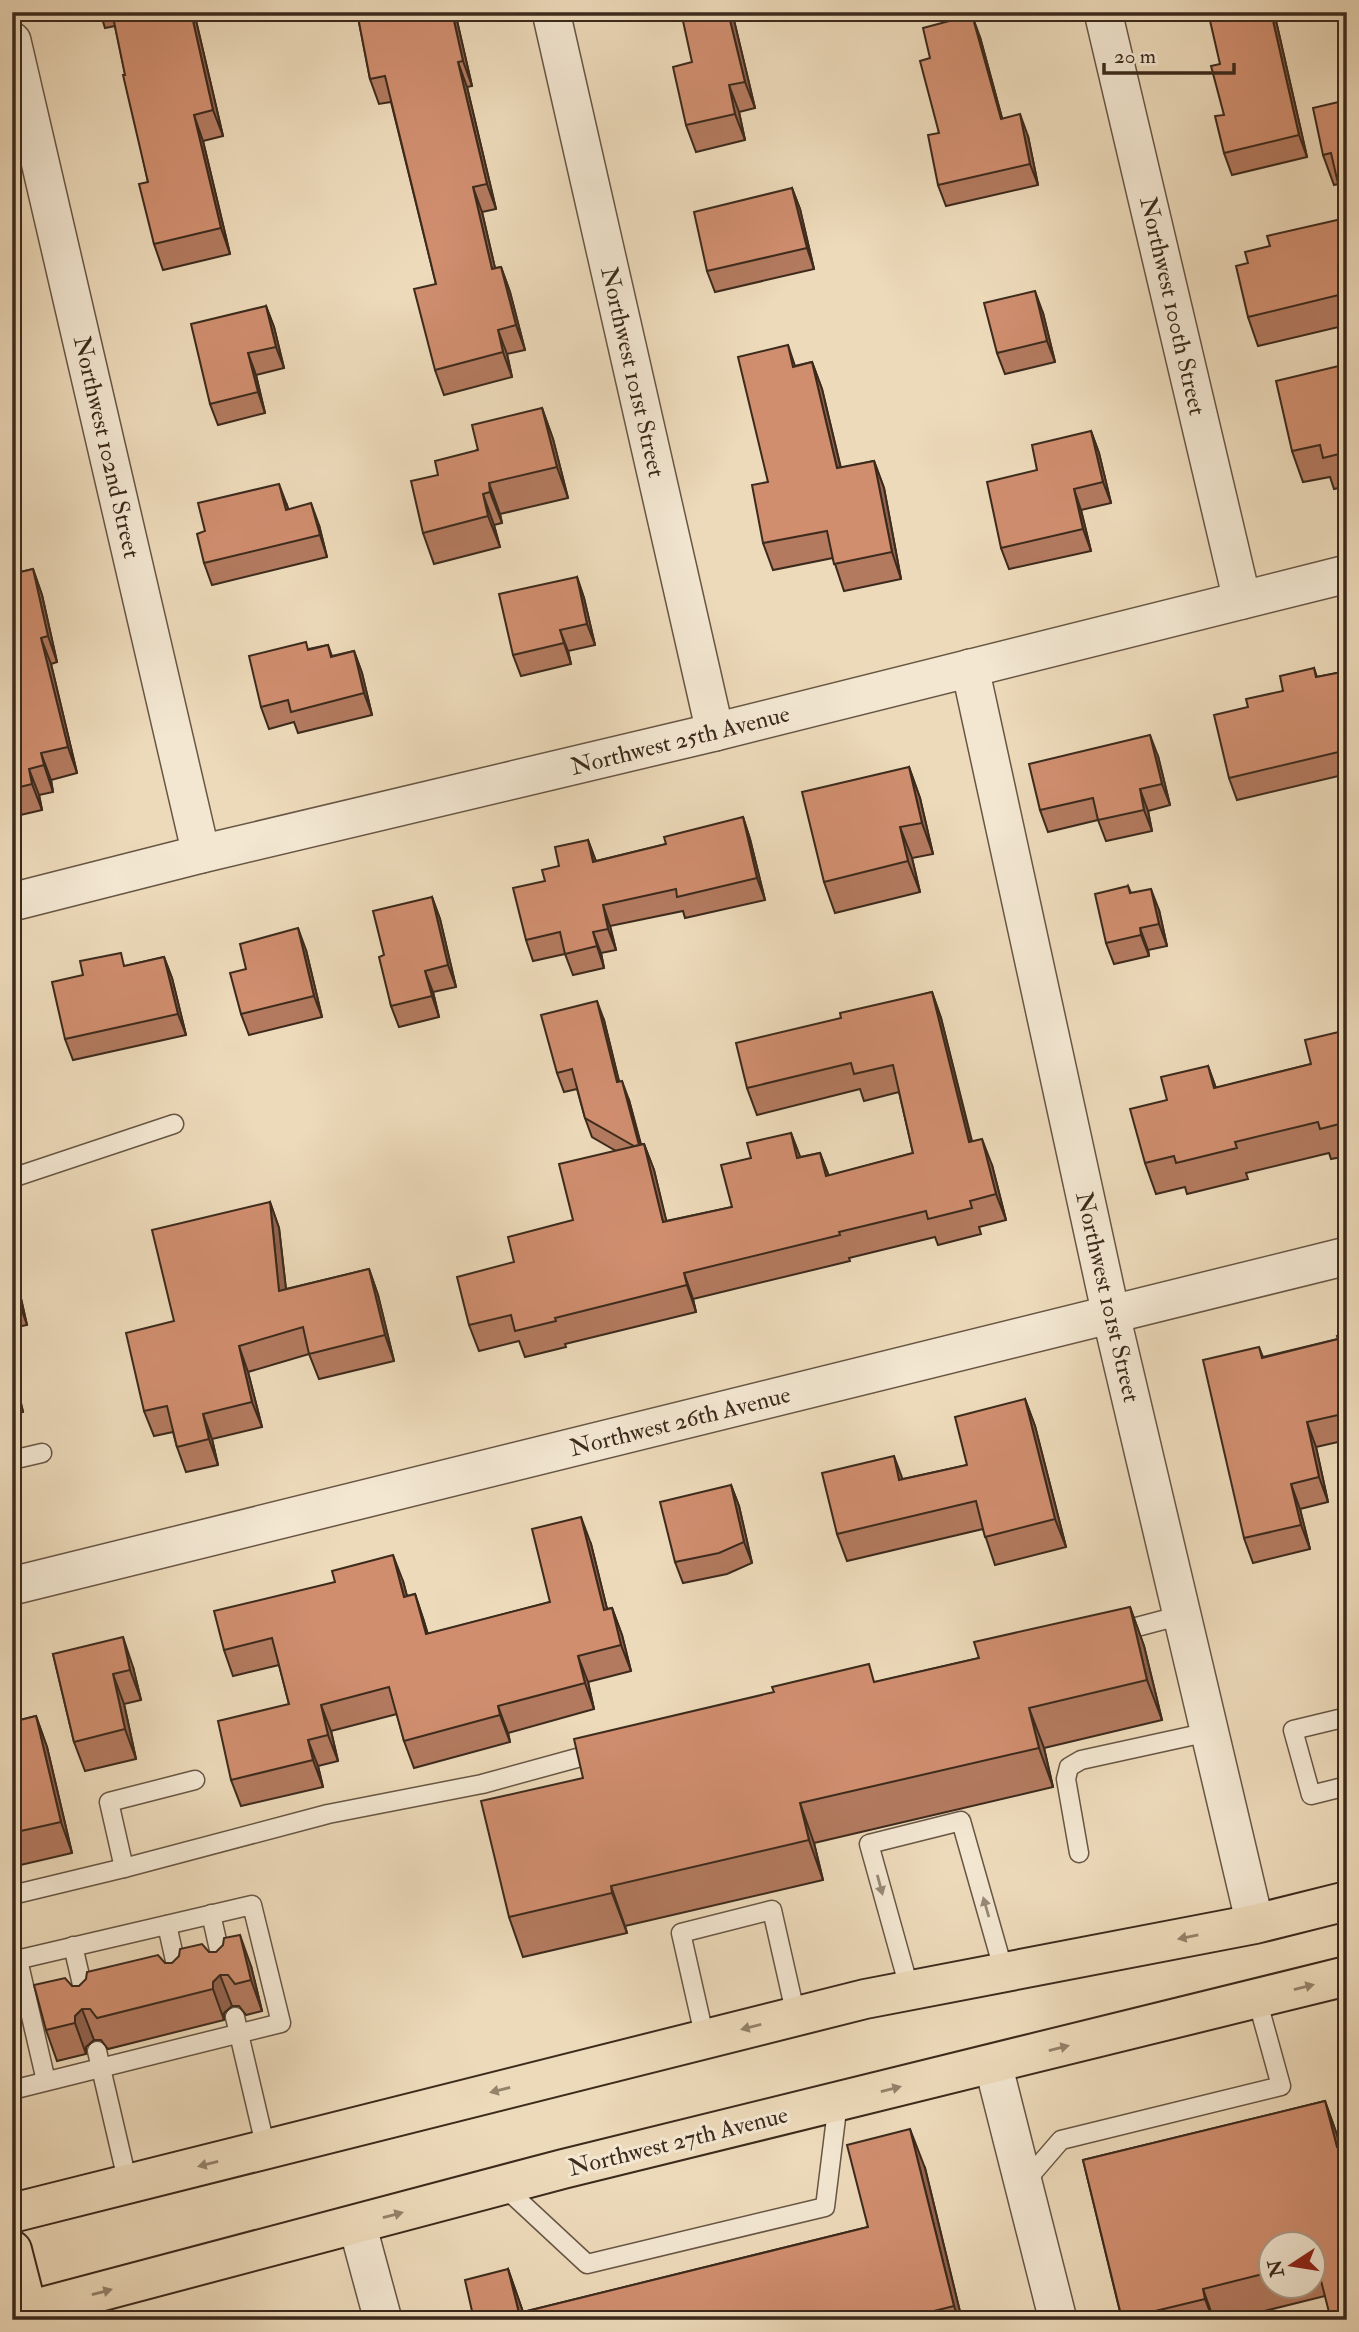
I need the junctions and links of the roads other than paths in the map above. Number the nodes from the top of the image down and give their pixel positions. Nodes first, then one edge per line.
1 (551, 12) edge
2 (1104, 12) edge
3 (12, 41) edge
4 (1347, 573) edge
5 (1242, 600) junction
6 (970, 668) junction
7 (715, 732) junction
8 (201, 854) junction
9 (12, 902) edge
10 (174, 1124) dead end
11 (12, 1178) edge
12 (1347, 1256) edge
13 (1111, 1315) junction
14 (42, 1453) dead end
15 (12, 1460) edge
16 (12, 1586) edge
17 (1182, 1615) junction
18 (1093, 1639) edge
19 (1347, 1717) edge
20 (1209, 1731) junction
21 (622, 1747) edge
22 (195, 1780) dead end
23 (1347, 1786) edge
24 (1079, 1853) dead end
25 (124, 1868) junction
26 (12, 1895) edge
27 (1347, 1901) edge
28 (211, 1914) junction
29 (1255, 1924) junction
30 (167, 1925) junction
31 (73, 1946) junction
32 (15, 1960) edge
33 (225, 1972) edge
34 (1004, 1972) junction
35 (1347, 1976) edge
36 (180, 1983) edge
37 (910, 1990) junction
38 (1257, 1999) junction
39 (87, 2006) edge
40 (796, 2016) junction
41 (237, 2026) junction
42 (705, 2039) junction
43 (99, 2060) junction
44 (993, 2064) junction
45 (46, 2081) junction
46 (12, 2090) edge
47 (838, 2102) junction
48 (267, 2149) junction
49 (1023, 2183) junction
50 (128, 2184) junction
51 (502, 2185) junction
52 (12, 2213) edge
53 (357, 2224) junction
54 (12, 2250) edge
55 (24, 2315) edge
56 (383, 2320) edge
57 (1058, 2320) edge

1 - 7 street, Northwest 101st Street
2 - 5 street, Northwest 100th Street
3 - 8 street, Northwest 102nd Street
4 - 5 street, Northwest 25th Avenue
5 - 6 street, Northwest 25th Avenue
6 - 7 street, Northwest 25th Avenue
6 - 13 street, Northwest 101st Street
7 - 8 street, Northwest 25th Avenue
8 - 9 street, Northwest 25th Avenue
10 - 11 lane
12 - 13 street, Northwest 26th Avenue
13 - 16 street, Northwest 26th Avenue
13 - 17 street, Northwest 101st Street
14 - 15 lane
17 - 18 lane
17 - 20 street, Northwest 101st Street
19 - 23 lane
20 - 24 lane
20 - 29 street, Northwest 101st Street
21 - 25 lane
22 - 25 lane
25 - 26 lane
27 - 29 main road
28 - 30 lane
28 - 33 lane
28 - 41 lane
29 -> 34 main road
30 - 31 lane
30 - 36 lane
31 - 32 lane
31 - 39 lane
32 - 45 lane
34 - 37 main road
34 -> 37 lane
38 -> 35 main road, Northwest 27th Avenue
37 - 40 main road
44 -> 38 main road, Northwest 27th Avenue
38 - 49 lane
40 -> 42 main road
40 - 42 lane
41 - 43 lane
41 - 48 lane
42 -> 48 main road
43 - 45 lane
43 - 50 lane
47 -> 44 main road, Northwest 27th Avenue
44 - 49 street
45 - 46 lane
47 - 51 main road, Northwest 27th Avenue
47 - 51 lane
48 -> 50 main road
49 - 57 street
50 - 52 main road
53 -> 51 main road, Northwest 27th Avenue
55 -> 53 main road, Northwest 27th Avenue
53 - 56 street
54 - 55 main road

